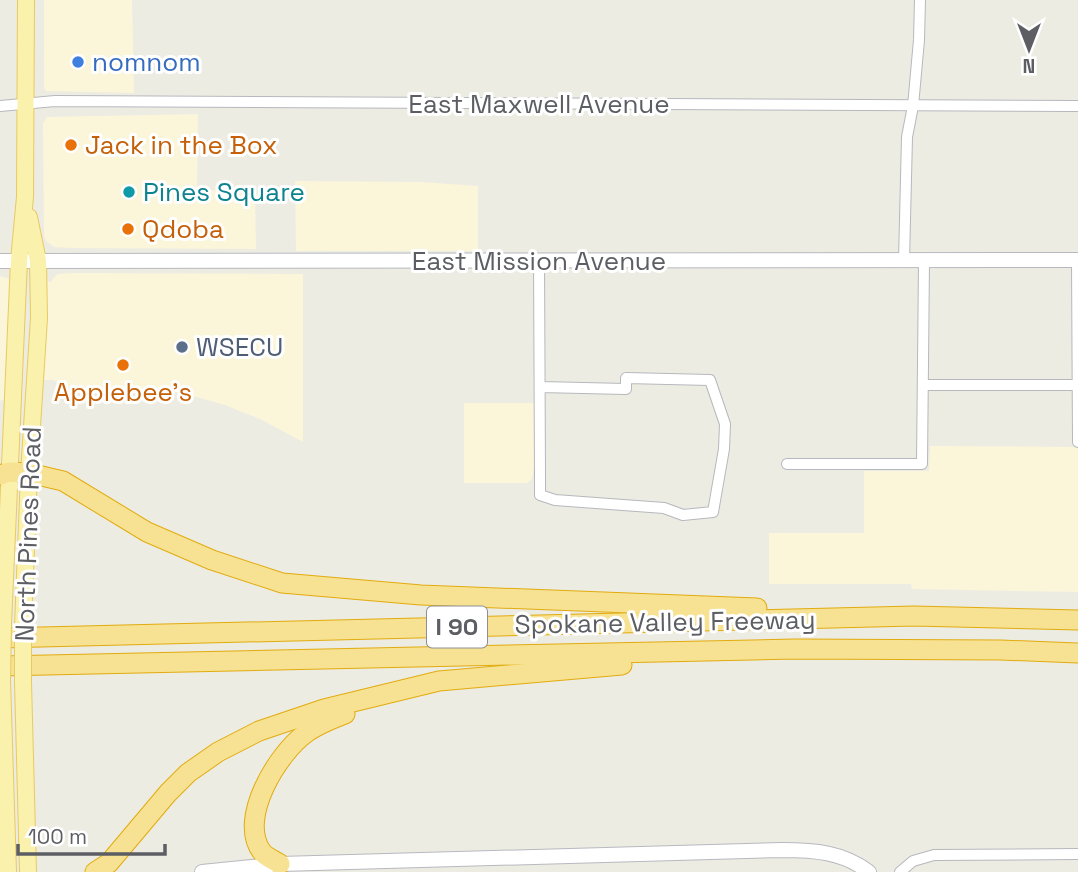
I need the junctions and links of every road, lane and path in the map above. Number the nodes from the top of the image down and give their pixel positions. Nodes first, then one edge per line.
1 (26, 0) edge
2 (920, 0) edge
3 (25, 104) junction
4 (0, 106) edge
5 (913, 106) junction
6 (1078, 106) edge
7 (26, 197) junction
8 (539, 260) junction
9 (1077, 260) edge
10 (0, 261) edge
11 (19, 261) junction
12 (38, 261) junction
13 (904, 261) junction
14 (924, 261) junction
15 (923, 385) junction
16 (1077, 385) edge
17 (540, 387) junction
18 (7, 409) edge
19 (1078, 442) edge
20 (787, 464) dead end
21 (13, 473) edge
22 (914, 616) junction
23 (1078, 620) edge
24 (1, 631) edge
25 (794, 649) junction
26 (1078, 653) edge
27 (1, 673) edge
28 (439, 681) junction
29 (6, 810) junction
30 (0, 832) edge
31 (1078, 854) edge
32 (280, 864) junction
33 (8, 872) edge
34 (28, 872) edge
35 (95, 872) edge
36 (201, 872) edge
37 (869, 872) edge
38 (900, 872) edge

1 - 3 main road, North Pines Road
2 - 5 street
3 - 4 street, East Maxwell Avenue
3 - 5 street, East Maxwell Avenue
3 - 7 main road, North Pines Road
5 - 6 street, East Maxwell Avenue
5 - 13 street
7 - 11 main road, North Pines Road
7 - 12 main road, North Pines Road
8 - 12 street, East Mission Avenue
8 - 13 street, East Mission Avenue
8 - 17 street
9 - 14 street, East Mission Avenue
9 - 16 street
10 - 11 street, East Mission Avenue
11 - 12 street, East Mission Avenue
11 - 18 main road, North Pines Road
12 - 21 main road, North Pines Road
13 - 14 street, East Mission Avenue
14 - 15 street
15 - 16 street
15 - 20 street
16 - 19 street
17 - 17 street
18 - 21 main road, North Pines Road
21 - 22 highway
21 - 24 main road, North Pines Road
21 - 34 main road, North Pines Road, bridge
22 - 23 highway, Spokane Valley Freeway / I 90
22 - 24 highway, Spokane Valley Freeway / I 90
24 - 27 main road, North Pines Road, bridge
25 - 26 highway, Spokane Valley Freeway / I 90
25 - 27 highway, Spokane Valley Freeway / I 90
25 - 28 highway
27 - 29 main road, North Pines Road
28 - 32 highway
28 - 35 highway
29 - 30 main road
29 - 33 main road, North Pines Road
31 - 38 street
32 - 36 street
32 - 37 street

